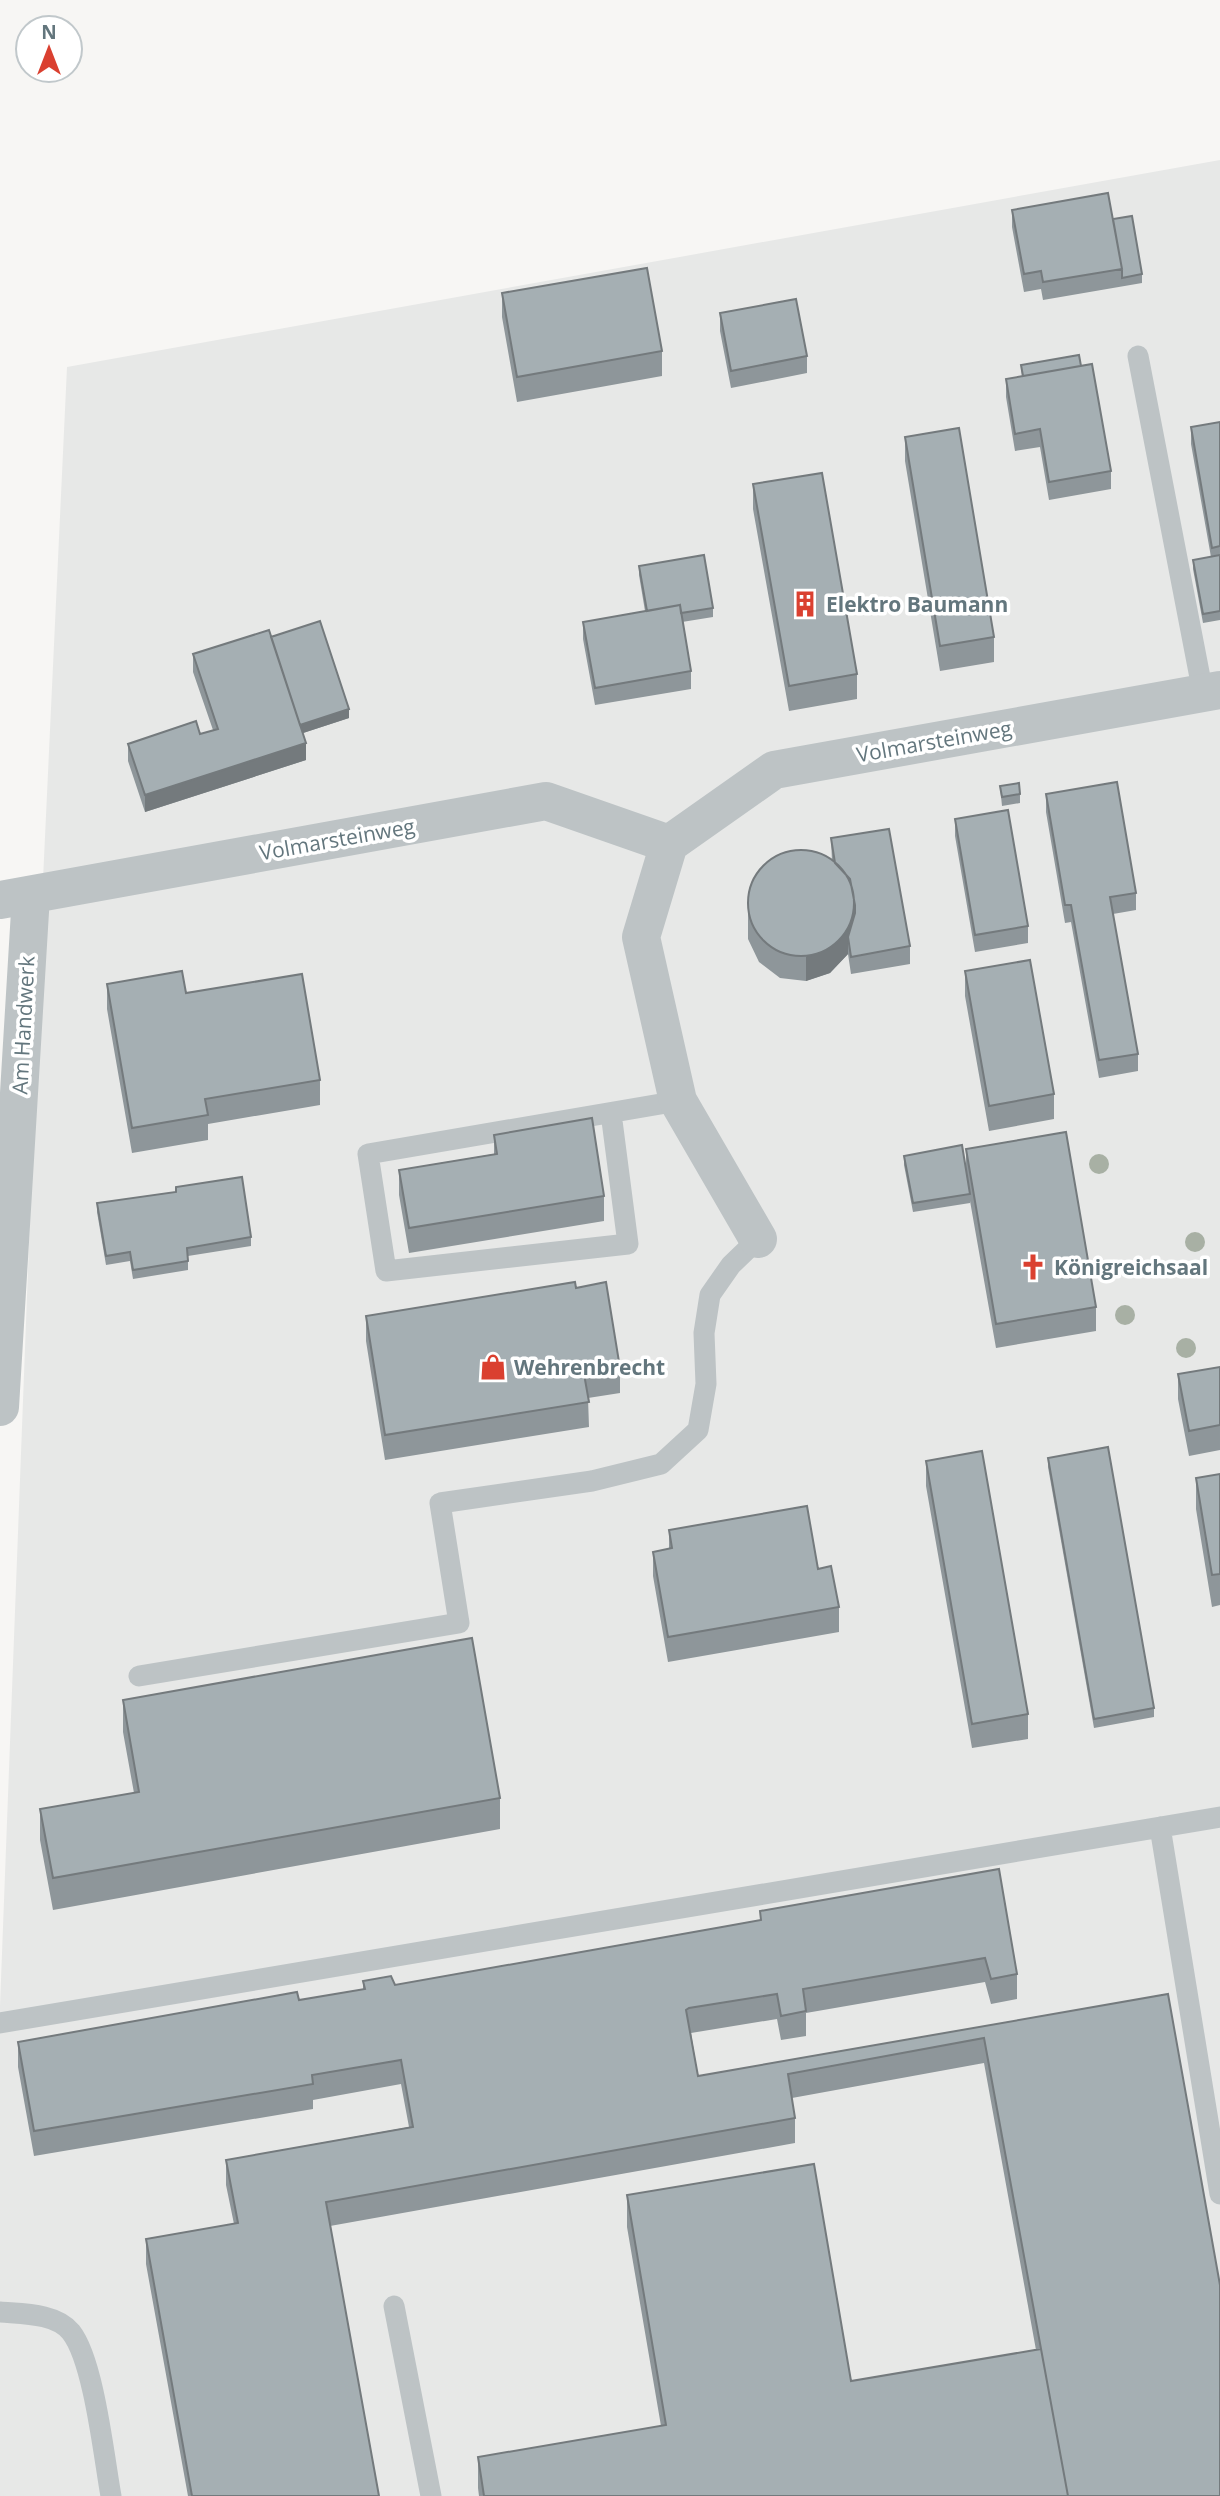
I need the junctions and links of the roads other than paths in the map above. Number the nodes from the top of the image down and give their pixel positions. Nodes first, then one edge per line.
1 (1138, 356) dead end
2 (1212, 692) edge
3 (669, 844) junction
4 (16, 897) edge
5 (678, 1101) junction
6 (611, 1113) junction
7 (758, 1239) joint
8 (0, 1407) edge
9 (139, 1676) dead end
10 (1220, 1817) edge
11 (1160, 1827) junction
12 (0, 2023) edge
13 (1220, 2194) edge
14 (394, 2306) dead end
15 (0, 2312) edge
16 (111, 2496) edge
17 (431, 2496) edge

1 - 2 lane
2 - 3 street, Volmarsteinweg
3 - 4 street, Volmarsteinweg
3 - 5 street
4 - 8 street, Am Handwerk
5 - 6 lane
5 - 7 street
6 - 6 lane
7 - 9 lane
10 - 11 lane
11 - 12 lane
11 - 13 lane
14 - 17 lane
15 - 16 lane

